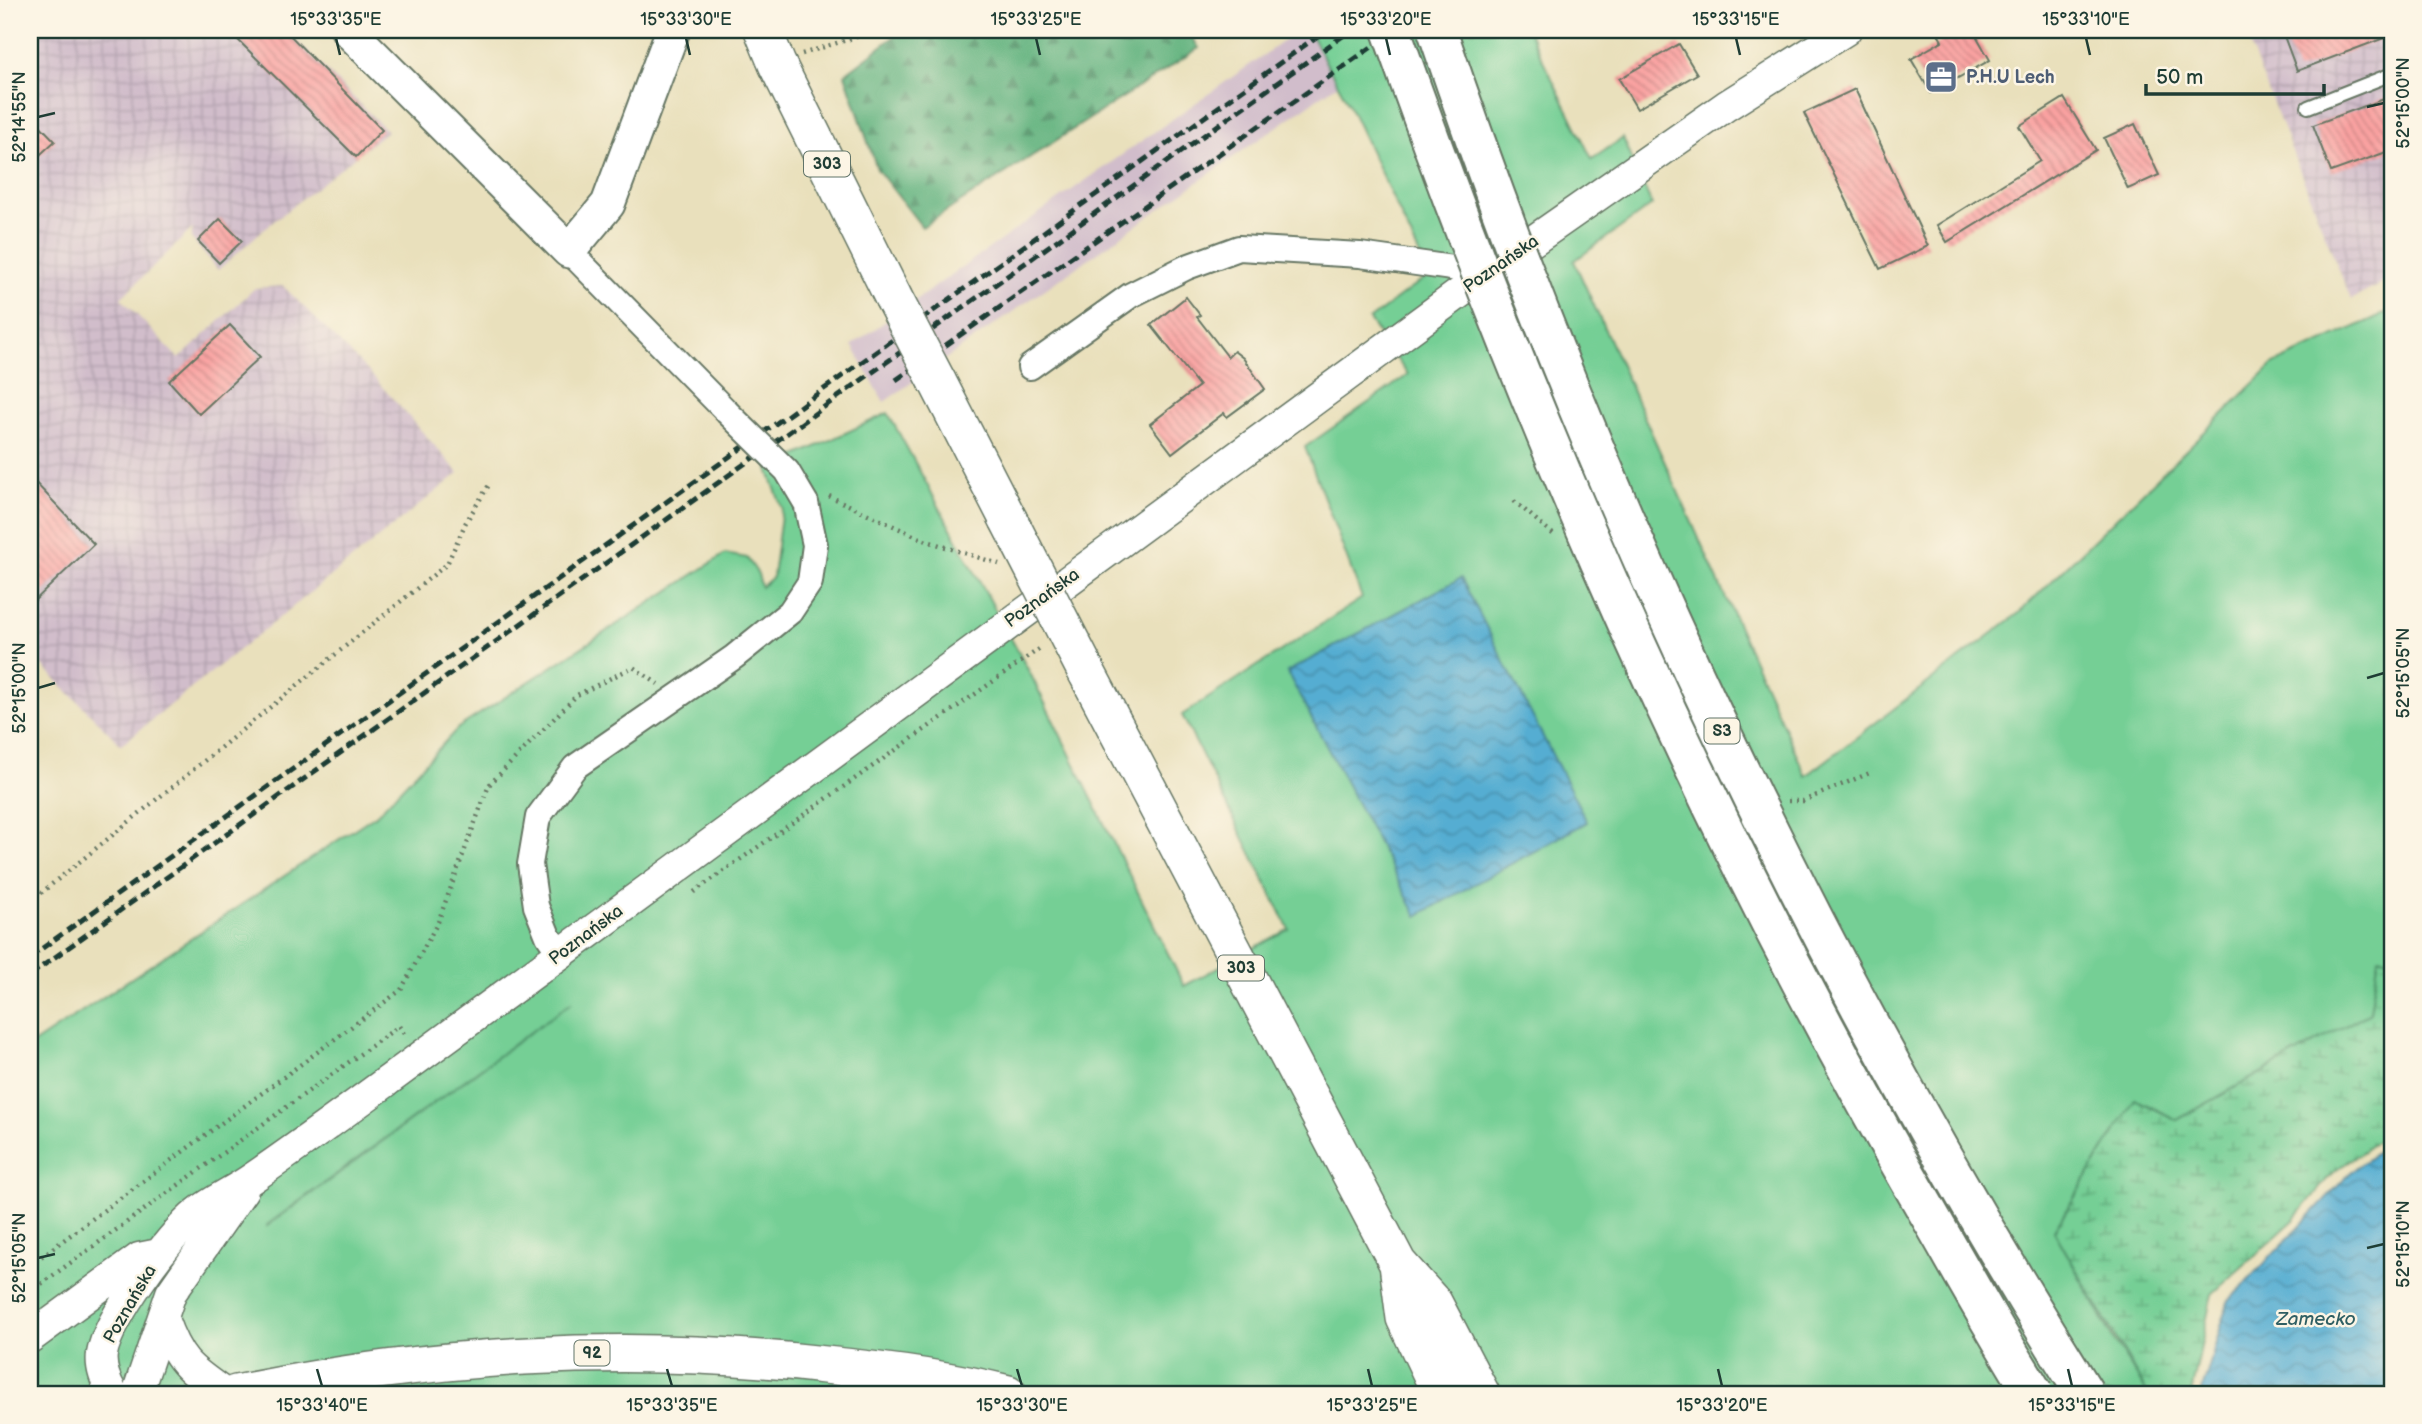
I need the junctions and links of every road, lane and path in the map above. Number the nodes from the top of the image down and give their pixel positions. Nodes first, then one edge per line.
1 (348, 30) edge
2 (673, 30) edge
3 (763, 30) edge
4 (878, 30) edge
5 (1391, 30) edge
6 (1437, 30) edge
7 (1846, 30) edge
8 (777, 64) junction
9 (2392, 74) edge
10 (2308, 107) dead end
11 (569, 251) junction
12 (1487, 273) junction
13 (1030, 367) dead end
14 (489, 485) dead end
15 (676, 696) junction
16 (30, 902) edge
17 (560, 954) junction
18 (249, 1181) junction
19 (159, 1254) junction
20 (1398, 1264) junction
21 (30, 1265) edge
22 (163, 1319) junction
23 (30, 1338) edge
24 (113, 1394) edge
25 (136, 1394) edge
26 (225, 1394) edge
27 (236, 1394) edge
28 (1008, 1394) edge
29 (1441, 1394) edge
30 (1481, 1394) edge
31 (2035, 1394) edge
32 (2085, 1394) edge

1 - 11 main road
2 - 11 main road
3 - 8 main road, 303
4 - 8 path
5 - 31 highway, S3, bridge
6 - 32 highway, S3, bridge
7 - 12 street, Poznańska
8 - 20 main road, 303, bridge
9 - 10 lane
11 - 15 street, bridge
12 - 13 street
12 - 17 street, Poznańska
14 - 16 path
15 - 17 street
15 - 21 path
17 - 18 street, Poznańska
18 - 19 street, Poznańska
18 - 22 street, Poznańska
19 - 23 street, Poznańska
19 - 24 street, Poznańska
20 - 29 main road, 303
20 - 30 main road, 303
22 - 25 street, Poznańska
22 - 26 street, Poznańska
27 - 28 main road, 92

